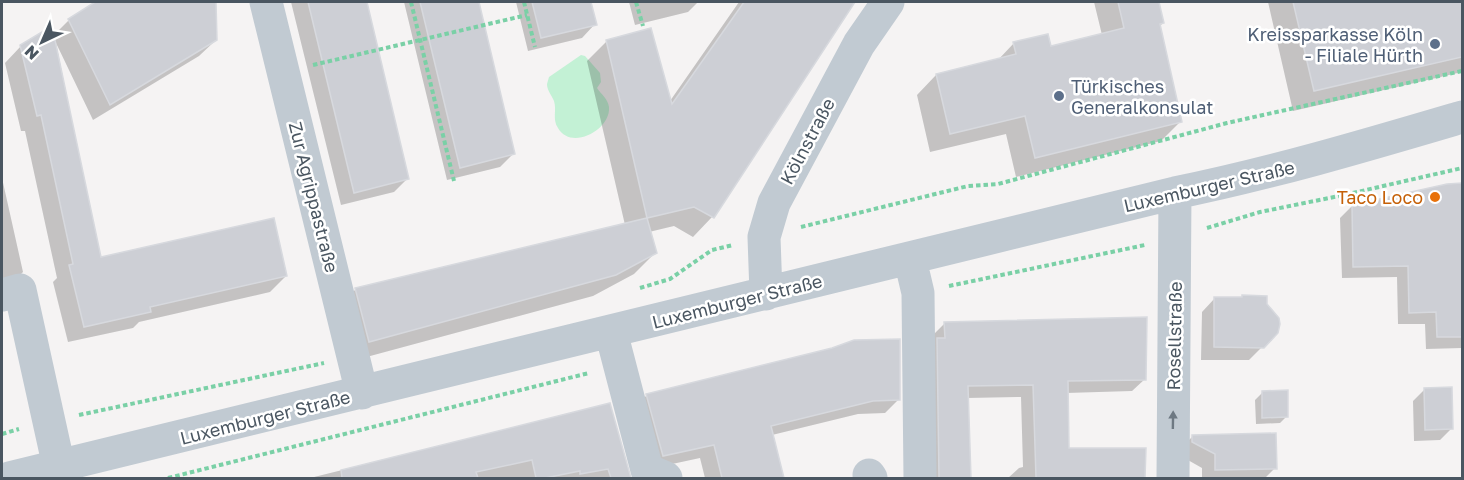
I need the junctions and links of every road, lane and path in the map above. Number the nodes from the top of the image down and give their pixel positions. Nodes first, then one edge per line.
1 (266, 2) edge
2 (411, 2) edge
3 (524, 2) edge
4 (636, 2) edge
5 (888, 2) edge
6 (527, 15) junction
7 (642, 26) dead end
8 (420, 40) junction
9 (535, 47) dead end
10 (283, 72) junction
11 (1462, 117) edge
12 (1462, 168) edge
13 (454, 181) dead end
14 (1175, 193) junction
15 (1175, 238) junction
16 (910, 259) junction
17 (918, 293) junction
18 (766, 294) junction
19 (2, 295) edge
20 (611, 332) junction
21 (620, 365) junction
22 (362, 393) junction
23 (59, 467) junction
24 (9, 478) edge
25 (168, 478) edge
26 (666, 478) edge
27 (920, 478) edge
28 (1173, 478) edge

1 - 10 street, Zur Agrippastraße
2 - 8 path
3 - 6 path
4 - 7 path
5 - 18 street, Kölnstraße
6 - 8 path
6 - 9 path
8 - 10 path
8 - 13 path
10 - 22 street, Zur Agrippastraße
11 - 14 street, Luxemburger Straße
12 - 15 path
14 - 15 street, Rosellstraße
14 - 16 street, Luxemburger Straße
15 - 17 path
28 -> 15 street, Rosellstraße
16 - 17 street
16 - 18 street, Luxemburger Straße
17 - 27 street
18 - 20 street, Luxemburger Straße
19 - 23 street
20 - 21 street
20 - 22 street, Luxemburger Straße
21 - 25 path
21 - 26 street
22 - 23 street, Luxemburger Straße
23 - 24 street, Luxemburger Straße

